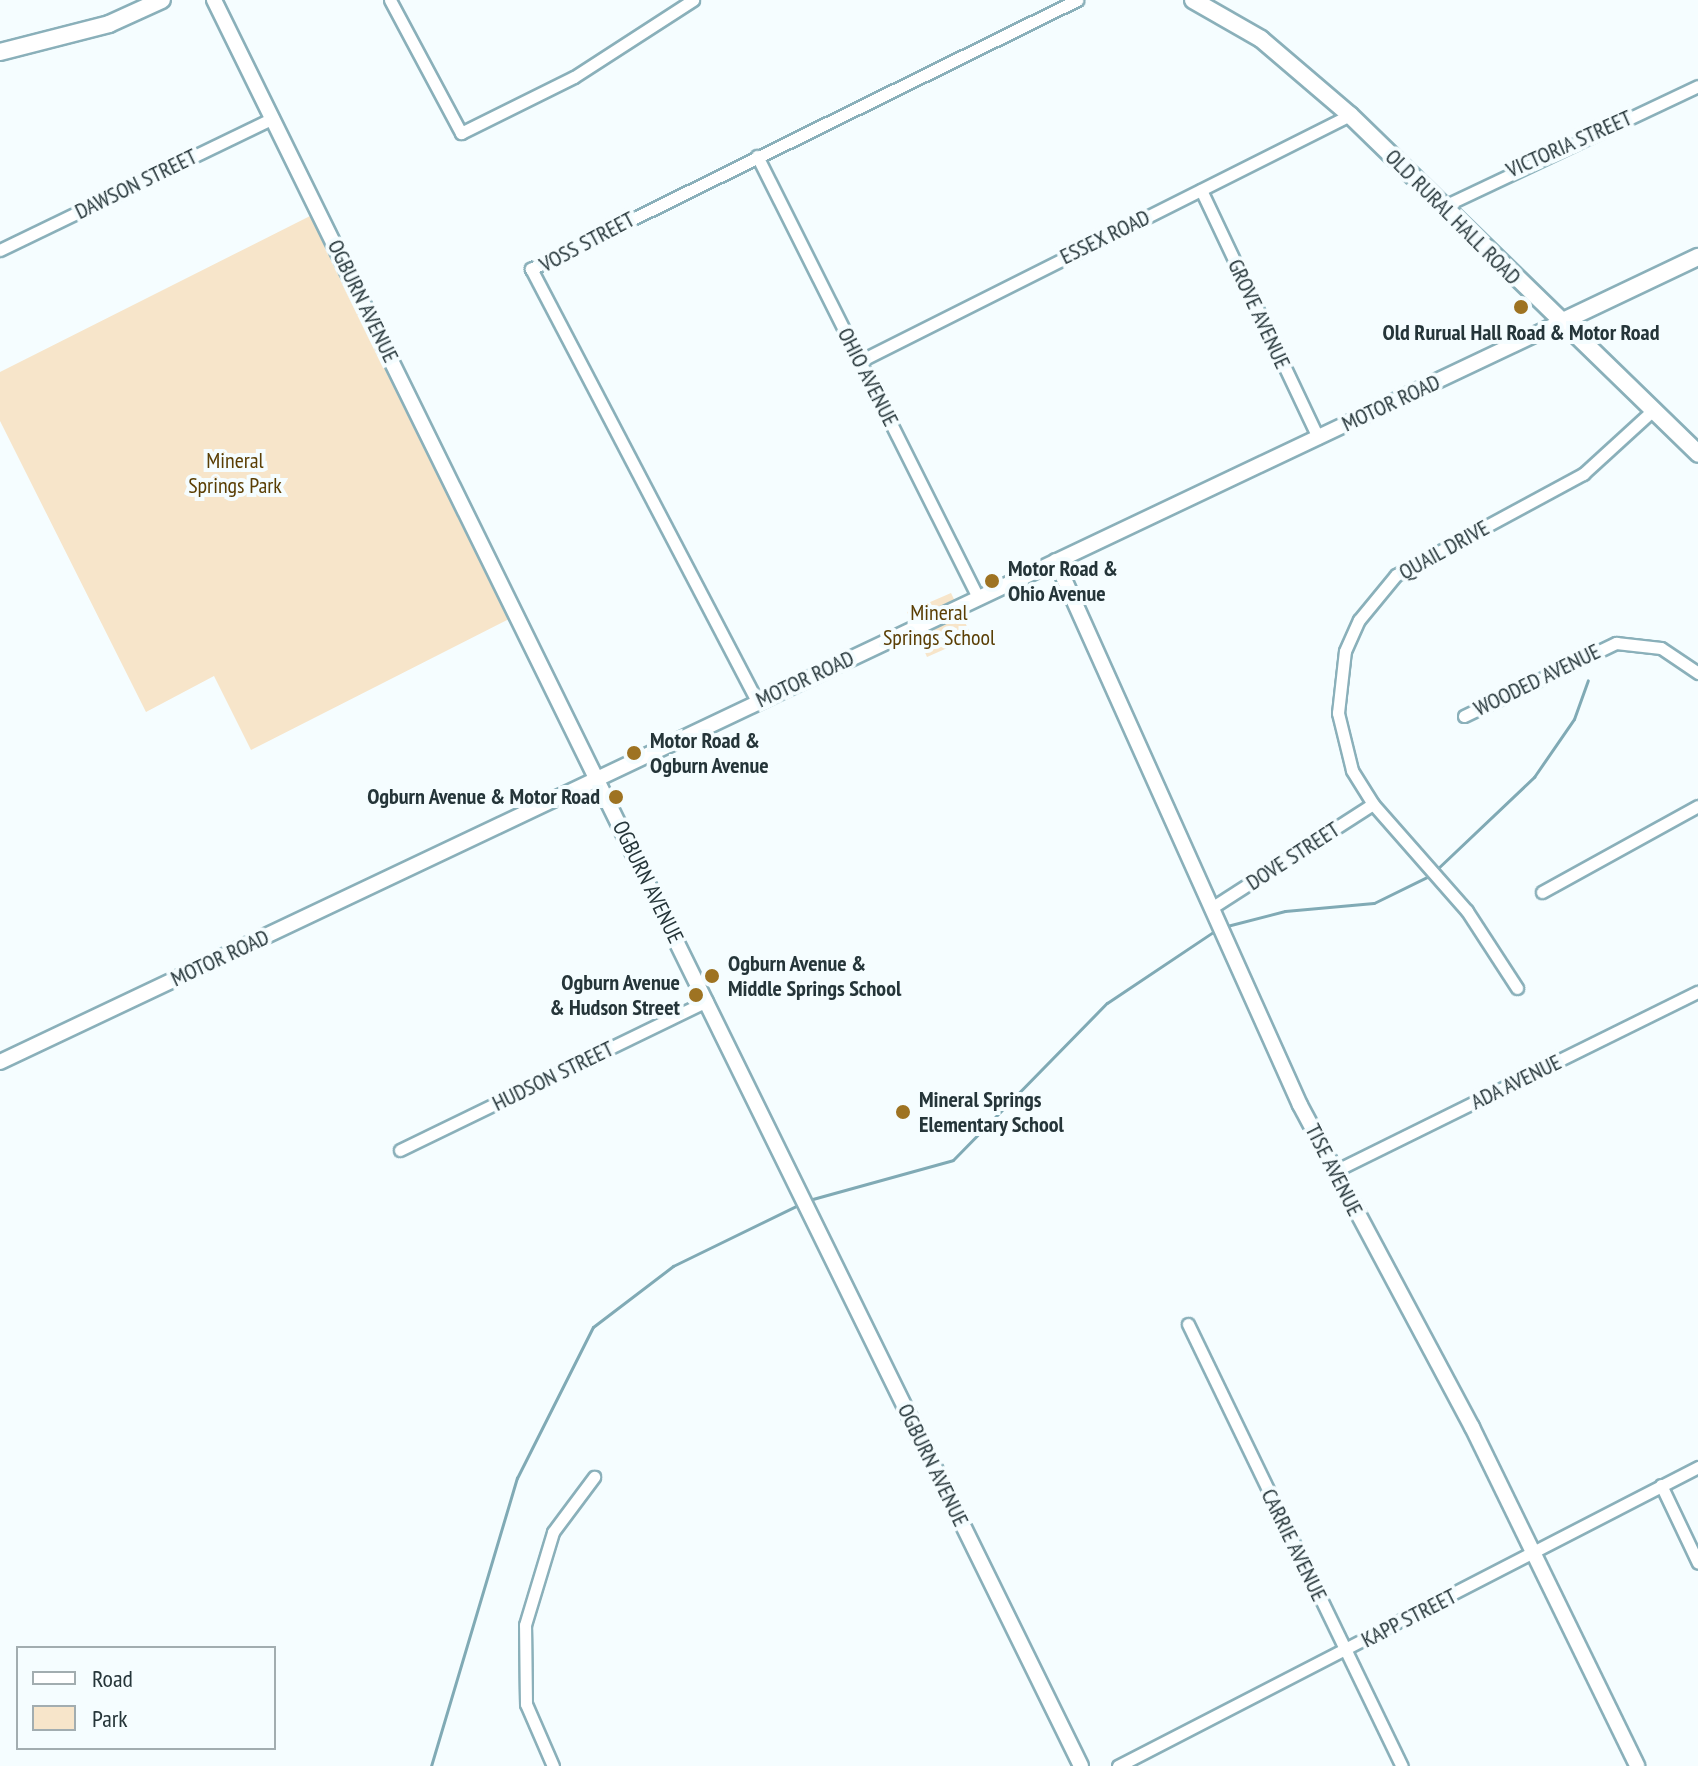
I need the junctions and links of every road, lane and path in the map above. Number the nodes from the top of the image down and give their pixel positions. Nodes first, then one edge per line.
1 (162, 0) edge
2 (214, 0) edge
3 (390, 0) edge
4 (693, 0) edge
5 (1077, 0) edge
6 (1193, 0) edge
7 (0, 52) edge
8 (1698, 86) edge
9 (1350, 115) junction
10 (273, 118) junction
11 (757, 156) junction
12 (1201, 190) junction
13 (1442, 207) junction
14 (0, 250) edge
15 (1698, 257) edge
16 (1561, 322) junction
17 (860, 361) junction
18 (1653, 410) junction
19 (1318, 438) junction
20 (1698, 454) edge
21 (1056, 561) junction
22 (978, 598) junction
23 (1698, 673) edge
24 (757, 701) junction
25 (1464, 716) dead end
26 (598, 780) junction
27 (1373, 804) junction
28 (1698, 806) edge
29 (1542, 892) dead end
30 (1213, 907) junction
31 (1517, 988) dead end
32 (1698, 992) edge
33 (707, 1001) junction
34 (0, 1062) edge
35 (400, 1150) dead end
36 (1333, 1172) junction
37 (1188, 1324) dead end
38 (1698, 1467) edge
39 (594, 1477) dead end
40 (1661, 1485) junction
41 (1533, 1552) junction
42 (1698, 1563) edge
43 (1345, 1651) junction
44 (553, 1766) edge
45 (1081, 1766) edge
46 (1118, 1766) edge
47 (1402, 1766) edge
48 (1637, 1766) edge

1 - 7 main road
2 - 10 street, OGBURN AVENUE
3 - 4 street
5 - 11 street, VOSS STREET
6 - 9 main road, OLD RURAL HALL ROAD
8 - 13 street, VICTORIA STREET
9 - 12 street, ESSEX ROAD
9 - 13 main road, OLD RURAL HALL ROAD
10 - 14 street, DAWSON STREET
10 - 26 street, OGBURN AVENUE
11 - 17 street, OHIO AVENUE
11 - 24 street, VOSS STREET
12 - 17 street, ESSEX ROAD
12 - 19 street, GROVE AVENUE
13 - 16 main road, OLD RURAL HALL ROAD
15 - 16 main road, MOTOR ROAD
16 - 18 main road, OLD RURAL HALL ROAD
16 - 19 street, MOTOR ROAD
17 - 22 street, OHIO AVENUE
18 - 20 main road, OLD RURAL HALL ROAD
18 - 27 street, QUAIL DRIVE
19 - 21 street, MOTOR ROAD
21 - 22 street, MOTOR ROAD
21 - 30 street, TISE AVENUE
22 - 24 street, MOTOR ROAD
23 - 25 street, WOODED AVENUE
24 - 26 street, MOTOR ROAD
26 - 33 street, OGBURN AVENUE
26 - 34 street, MOTOR ROAD
27 - 30 street, DOVE STREET
27 - 31 street, QUAIL DRIVE
28 - 29 street
30 - 36 street, TISE AVENUE
32 - 36 street, ADA AVENUE
33 - 35 street, HUDSON STREET
33 - 45 street, OGBURN AVENUE
36 - 41 street, TISE AVENUE
37 - 43 street, CARRIE AVENUE
38 - 40 street, KAPP STREET
39 - 44 street
40 - 41 street, KAPP STREET
40 - 42 street
41 - 43 street, KAPP STREET
41 - 48 street, TISE AVENUE
43 - 46 street, KAPP STREET
43 - 47 street, CARRIE AVENUE

